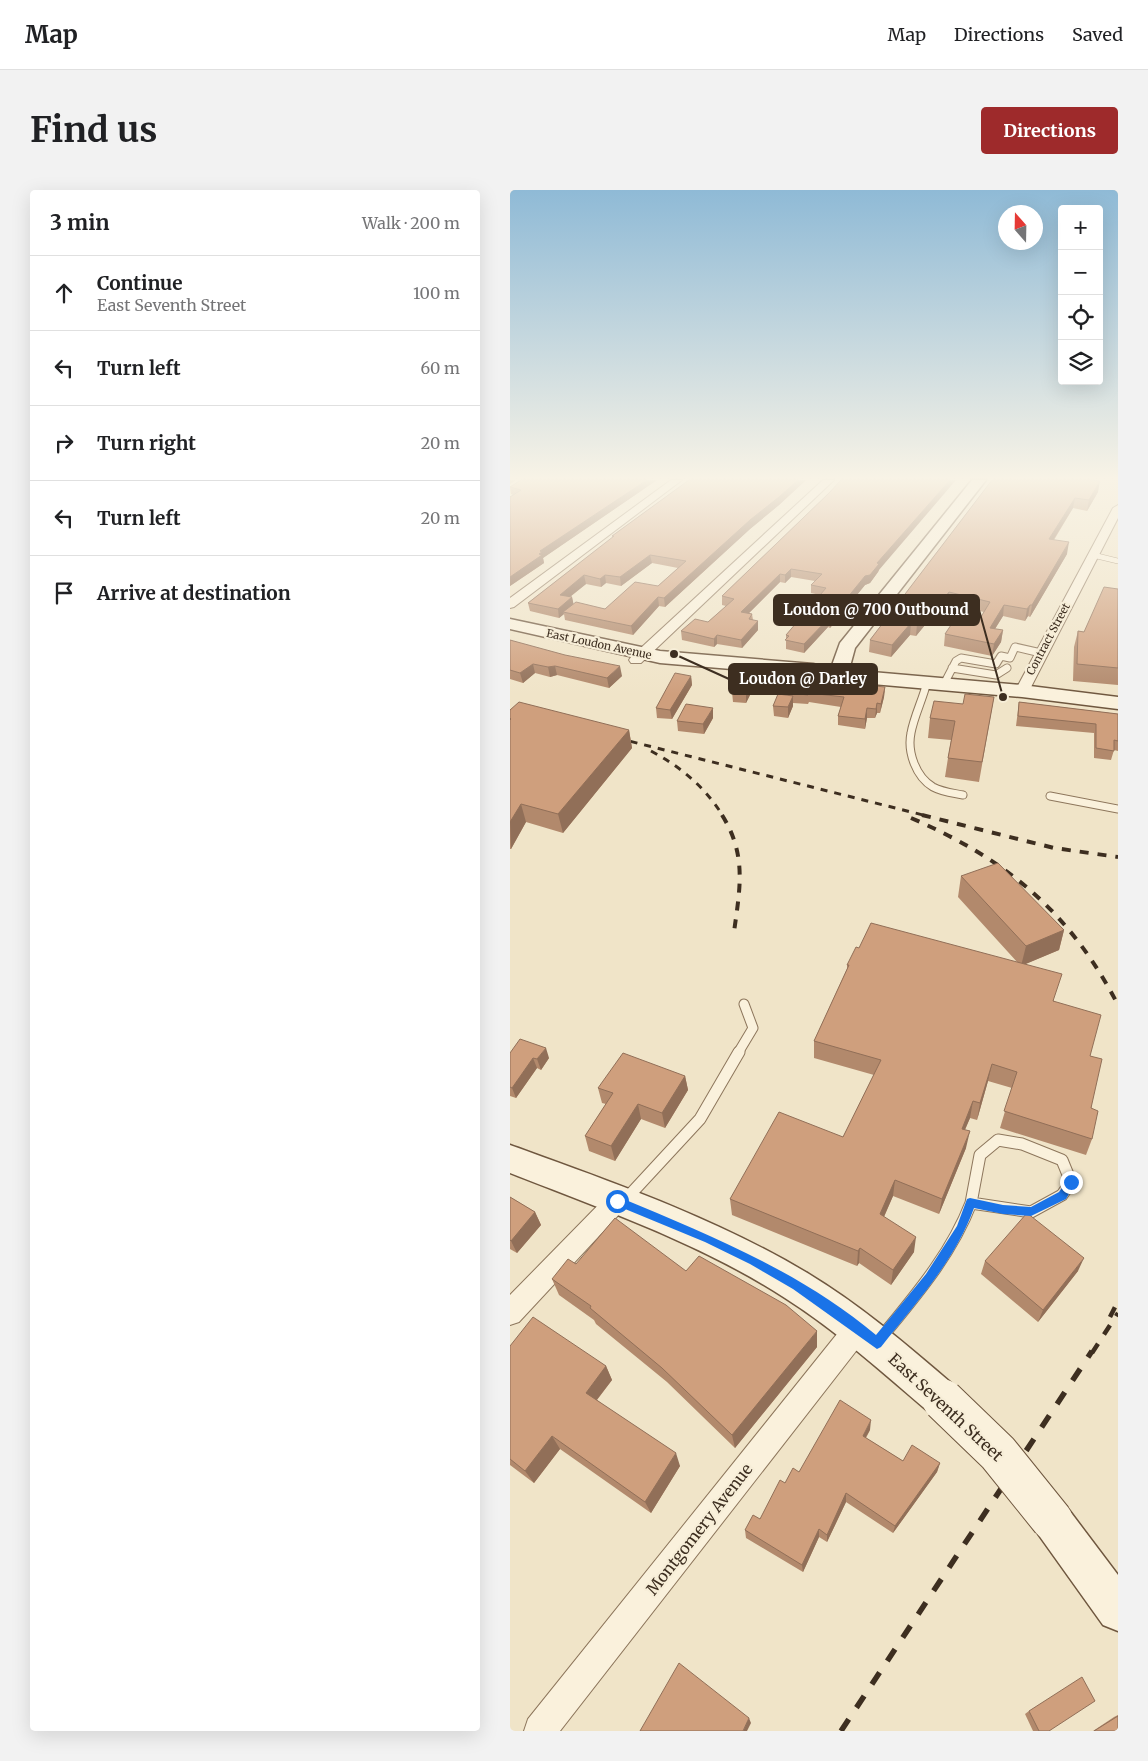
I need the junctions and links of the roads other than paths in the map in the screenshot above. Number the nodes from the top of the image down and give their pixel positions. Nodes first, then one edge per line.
1 (581, 552) edge
2 (752, 552) edge
3 (922, 552) edge
4 (1095, 552) edge
5 (1093, 555) junction
6 (1118, 561) edge
7 (510, 604) edge
8 (510, 624) edge
9 (510, 632) edge
10 (1041, 653) junction
11 (640, 657) junction
12 (1009, 663) junction
13 (996, 664) junction
14 (985, 667) junction
15 (838, 675) junction
16 (941, 678) junction
17 (1022, 692) junction
18 (1118, 704) edge
19 (963, 796) dead end
20 (1050, 796) dead end
21 (1118, 809) edge
22 (744, 1004) dead end
23 (510, 1159) edge
24 (620, 1202) junction
25 (970, 1202) junction
26 (510, 1313) edge
27 (868, 1336) junction
28 (1117, 1608) edge
29 (540, 1731) edge

1 - 7 street
2 - 11 street
3 - 15 street
4 - 5 street, Contract Street
5 - 6 lane
5 - 10 street, Contract Street
8 - 11 street, East Loudon Avenue
9 - 11 street, East Loudon Avenue
10 - 12 lane
10 - 17 street, Contract Street
11 - 15 street, East Loudon Avenue
12 - 13 lane
12 - 13 lane
12 - 14 lane
13 - 14 lane
14 - 16 lane
14 - 16 lane
15 - 16 street, East Loudon Avenue
16 - 17 street, East Loudon Avenue
16 - 19 lane
17 - 18 street, East Loudon Avenue
20 - 21 lane
22 - 24 lane
23 - 24 street, East Seventh Street
24 - 26 street
24 - 27 street, East Seventh Street
25 - 25 lane
25 - 27 lane
27 - 28 street, East Seventh Street, bridge
27 - 29 street, Montgomery Avenue

